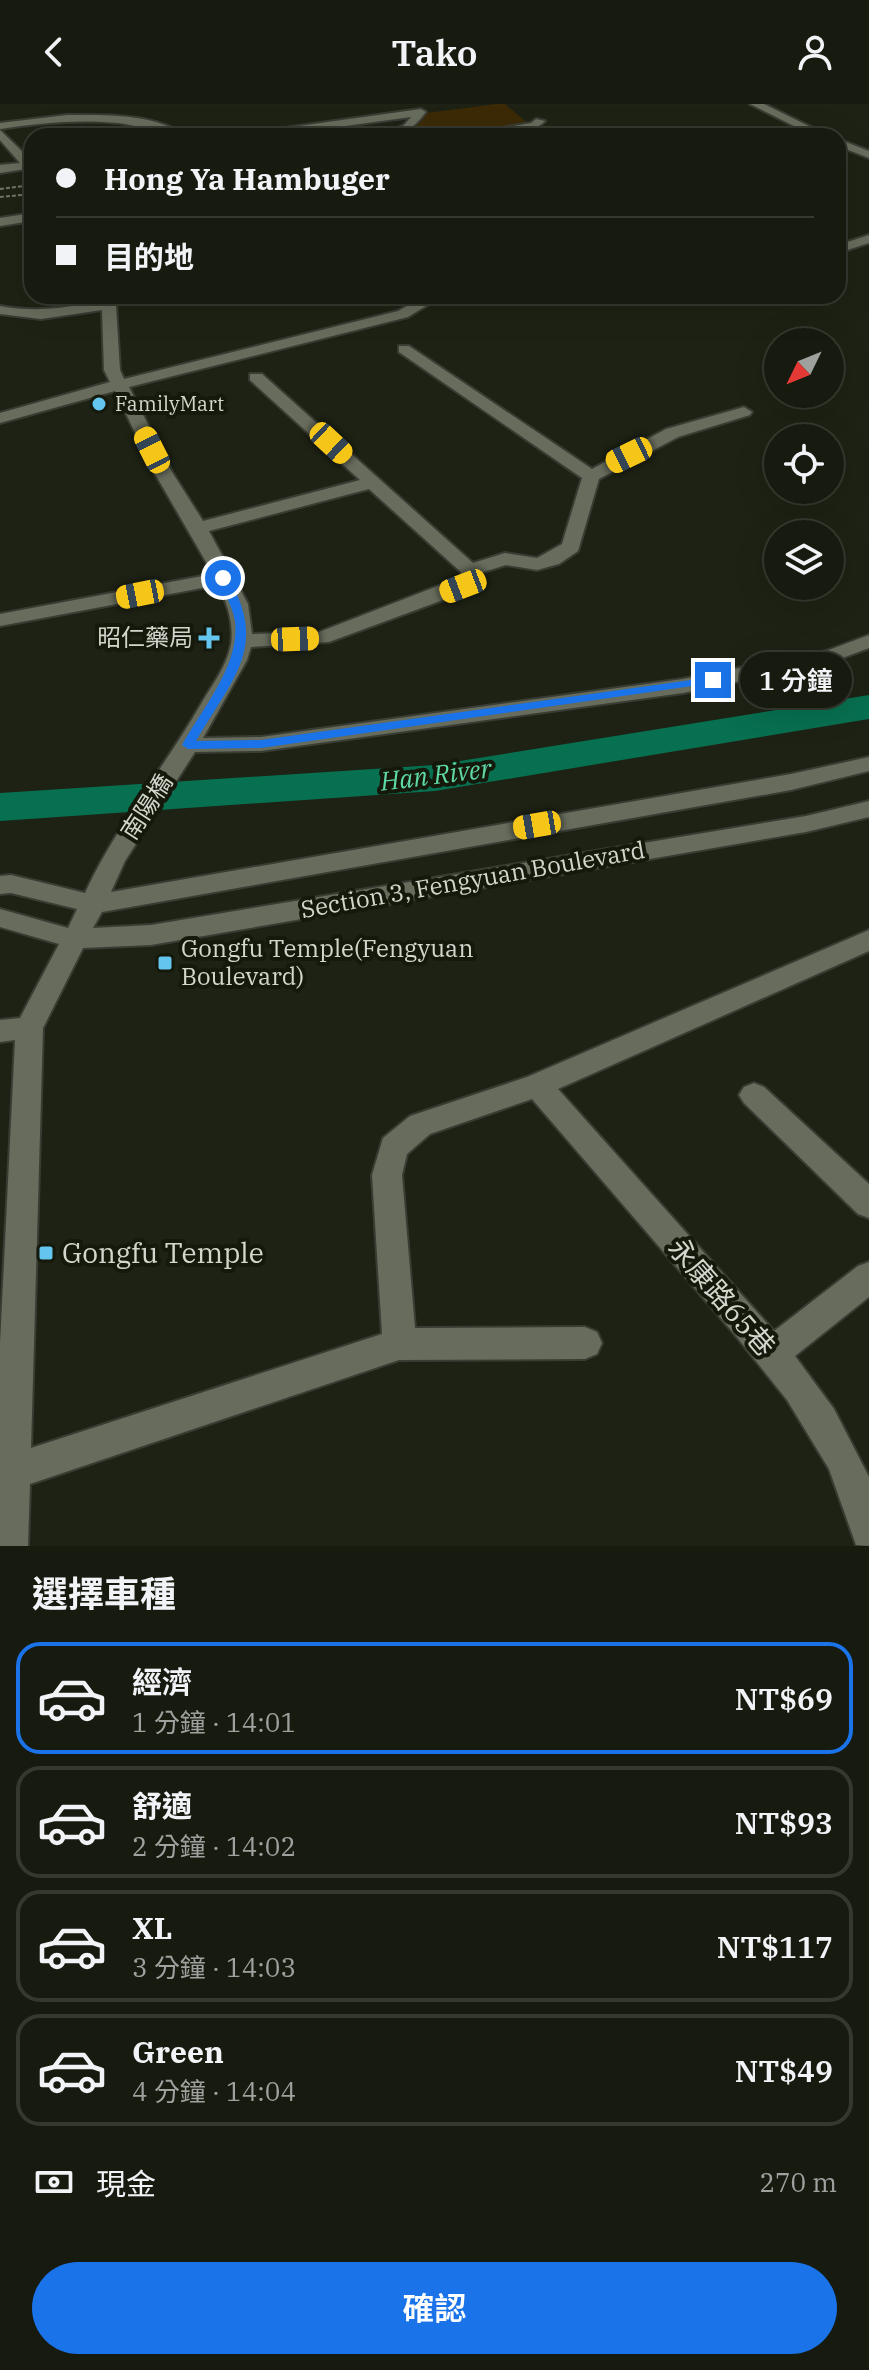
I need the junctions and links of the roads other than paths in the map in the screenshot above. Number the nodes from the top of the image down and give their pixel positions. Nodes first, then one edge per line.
1 (755, 104) edge
2 (423, 108) edge
3 (540, 121) dead end
4 (0, 126) edge
5 (159, 128) edge
6 (298, 128) edge
7 (406, 128) edge
8 (519, 128) edge
9 (806, 128) edge
10 (0, 133) edge
11 (846, 145) edge
12 (869, 155) edge
13 (24, 159) edge
14 (24, 167) edge
15 (0, 169) edge
16 (24, 218) edge
17 (0, 222) edge
18 (869, 239) edge
19 (846, 246) edge
20 (96, 304) edge
21 (114, 304) edge
22 (421, 304) edge
23 (0, 310) edge
24 (404, 349) dead end
25 (256, 377) dead end
26 (119, 385) junction
27 (744, 412) dead end
28 (0, 418) edge
29 (591, 476) junction
30 (374, 482) junction
31 (198, 528) junction
32 (470, 570) junction
33 (223, 578) junction
34 (0, 620) edge
35 (242, 641) junction
36 (869, 641) edge
37 (184, 750) junction
38 (869, 764) edge
39 (869, 809) edge
40 (4, 879) edge
41 (93, 904) junction
42 (0, 918) edge
43 (74, 939) junction
44 (869, 940) edge
45 (14, 1029) edge
46 (537, 1085) junction
47 (754, 1095) dead end
48 (869, 1204) edge
49 (869, 1277) edge
50 (585, 1343) dead end
51 (399, 1344) junction
52 (772, 1353) junction
53 (8, 1492) edge
54 (869, 1532) edge
55 (9, 1546) edge

1 - 9 street
2 - 6 street
2 - 7 street
3 - 8 street
4 - 5 street
10 - 13 street
11 - 12 street
14 - 15 street
16 - 17 street
18 - 19 street
20 - 23 street
21 - 26 street
22 - 26 street
24 - 29 street
25 - 30 street
26 - 28 street
26 - 31 street
27 - 29 street
29 - 32 street
30 - 31 street
30 - 32 street
31 - 33 street
32 - 35 street
33 - 34 street
33 - 35 street
35 - 37 street, 南陽橋
36 - 37 street
37 - 41 street, 南陽橋
38 - 41 street, Section 3, Fengyuan Boulevard
39 - 43 street, Section 3, Fengyuan Boulevard
40 - 41 street
41 - 43 street, 南陽橋
42 - 43 street, Section 3, Fengyuan Boulevard
43 - 45 street, 南陽橋
44 - 46 street
45 - 53 street
46 - 51 street
46 - 52 street, 永康路65巷
47 - 48 street
49 - 52 street
50 - 51 street
51 - 53 street
52 - 54 street, 永康路65巷
53 - 55 street

